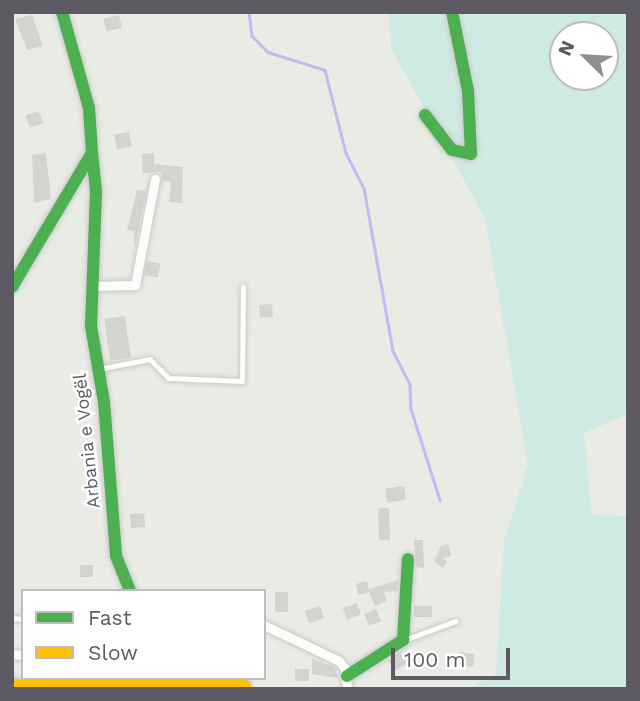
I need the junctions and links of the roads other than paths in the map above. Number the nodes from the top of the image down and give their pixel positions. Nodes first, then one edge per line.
1 (62, 12) edge
2 (452, 12) edge
3 (425, 115) dead end
4 (92, 153) junction
5 (155, 179) dead end
6 (92, 286) junction
7 (12, 287) edge
8 (243, 287) dead end
9 (98, 370) junction
10 (408, 559) dead end
11 (129, 589) edge
12 (456, 621) dead end
13 (266, 626) edge
14 (403, 640) junction
15 (347, 682) edge
16 (12, 685) edge
17 (244, 687) dead end

1 - 4 street, Arbania e Vogël
2 - 3 street
4 - 6 street, Arbania e Vogël
4 - 7 street
5 - 6 street
6 - 9 street, Arbania e Vogël
8 - 9 lane
9 - 11 street, Arbania e Vogël
10 - 14 street
12 - 14 lane
13 - 15 street
14 - 15 street
16 - 17 street

